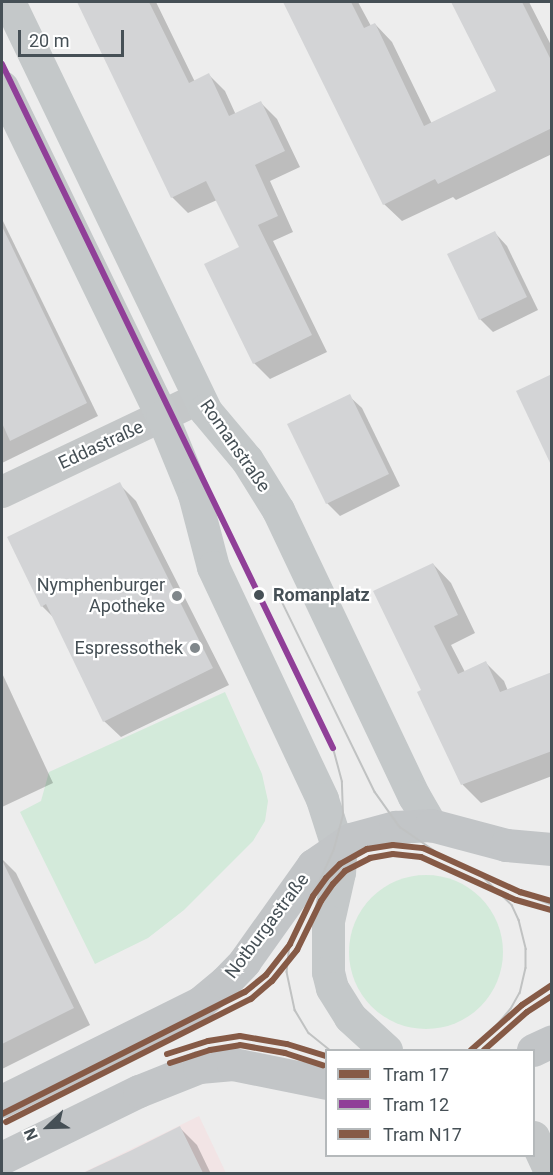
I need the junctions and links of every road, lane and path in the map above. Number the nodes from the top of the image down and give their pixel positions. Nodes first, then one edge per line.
1 (9, 2) edge
2 (2, 87) edge
3 (200, 398) junction
4 (162, 416) junction
5 (2, 492) edge
6 (431, 825) junction
7 (339, 845) junction
8 (552, 849) edge
9 (552, 1041) edge
10 (385, 1049) edge
11 (535, 1049) edge
12 (325, 1083) edge
13 (2, 1101) edge
14 (535, 1139) edge
15 (2, 1158) edge
16 (551, 1173) edge

1 - 3 main road, Romanstraße
2 - 4 main road
3 - 4 street, Eddastraße
3 - 6 main road, Romanstraße
4 - 5 street, Eddastraße
4 - 7 main road
6 - 7 main road
6 - 8 main road
7 - 10 main road
7 - 13 main road, Notburgastraße
9 - 11 main road
12 - 15 main road
14 - 16 street

